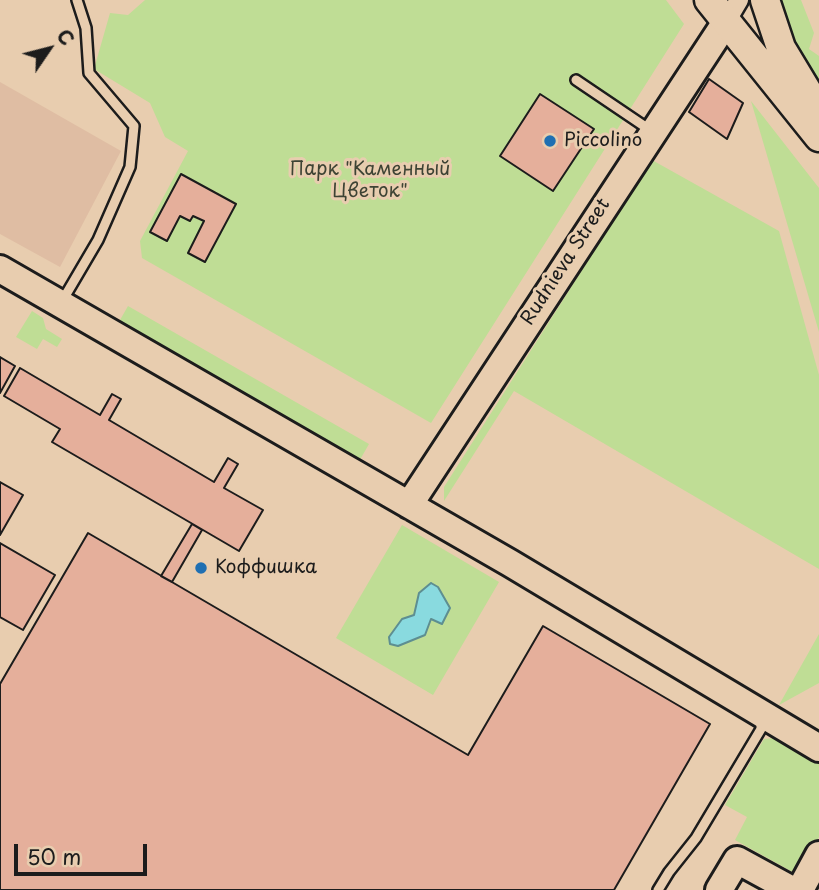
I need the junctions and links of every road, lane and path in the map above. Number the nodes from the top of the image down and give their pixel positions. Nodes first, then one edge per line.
1 (77, 0) edge
2 (765, 0) edge
3 (725, 7) edge
4 (576, 80) dead end
5 (819, 111) edge
6 (819, 120) edge
7 (652, 131) junction
8 (819, 137) edge
9 (0, 270) edge
10 (61, 303) junction
11 (409, 505) junction
12 (761, 713) junction
13 (819, 748) edge
14 (819, 855) edge
15 (658, 890) edge
16 (719, 890) edge
17 (792, 890) edge
18 (800, 890) edge

1 - 10 lane
2 - 5 main road
3 - 6 main road
3 - 7 street, Rudnieva Street
3 - 8 main road
4 - 7 lane
7 - 11 street, Rudnieva Street
9 - 10 street
10 - 11 street
11 - 12 street
12 - 13 street
12 - 15 lane
14 - 18 street
16 - 17 street

